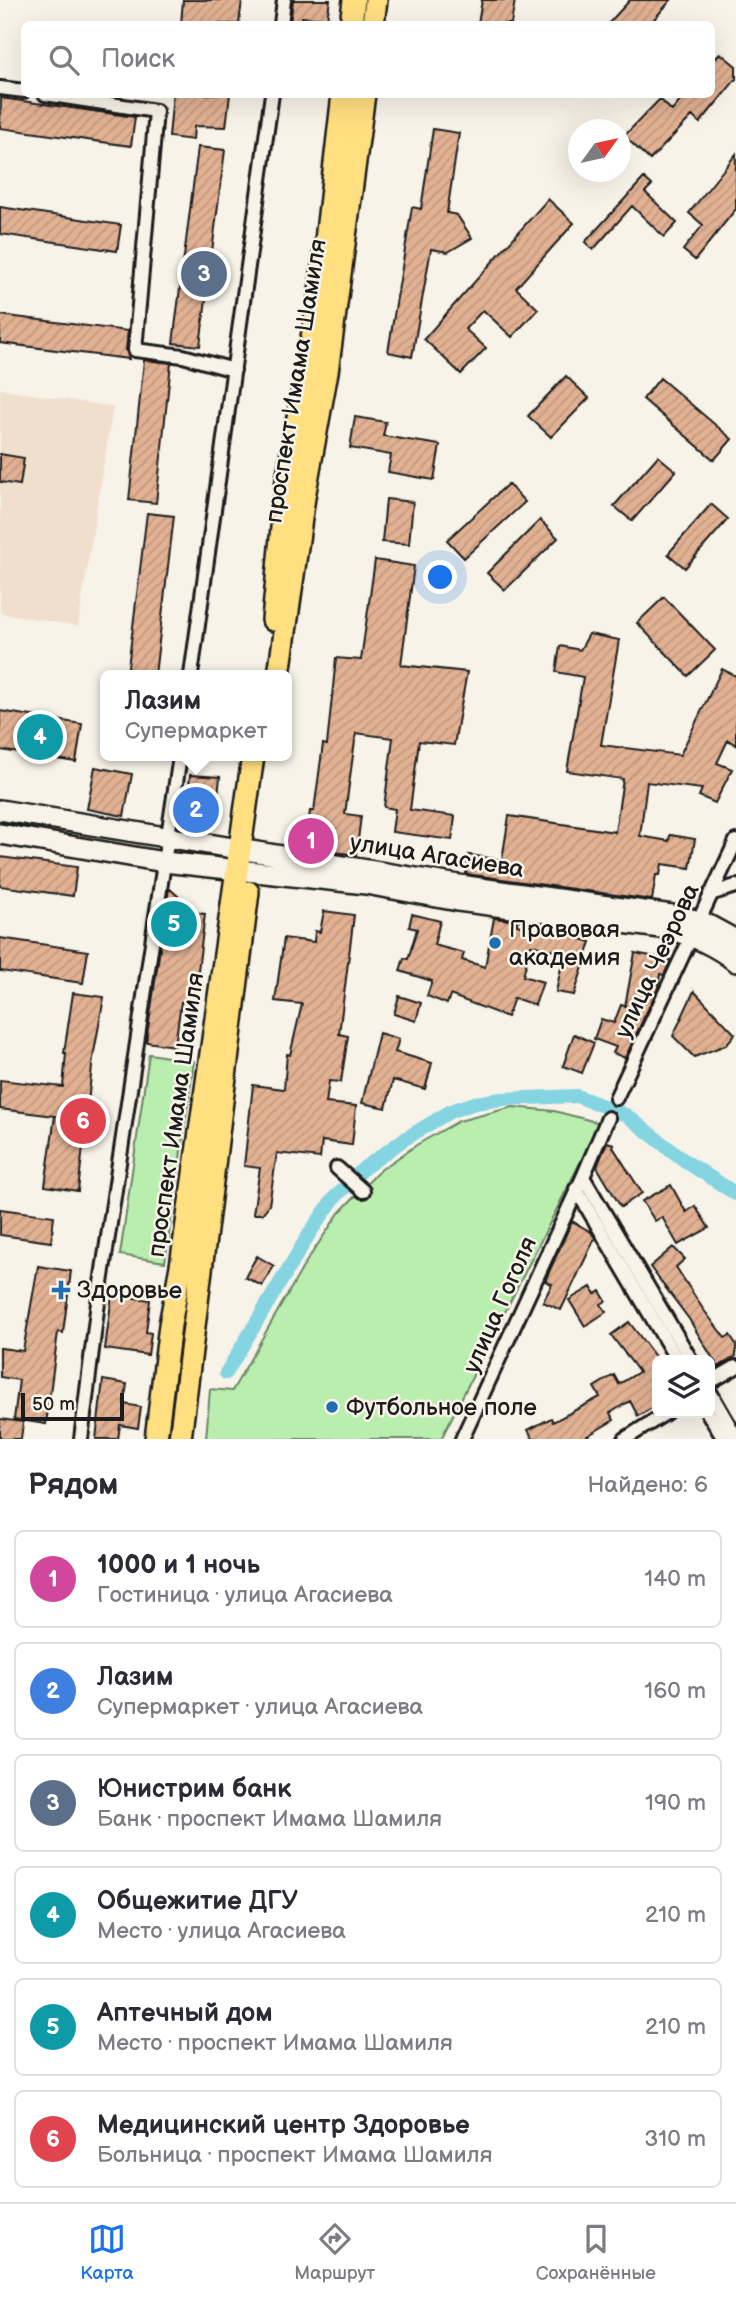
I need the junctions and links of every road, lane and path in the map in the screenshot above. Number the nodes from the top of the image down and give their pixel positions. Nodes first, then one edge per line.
1 (284, 0) edge
2 (354, 0) edge
3 (376, 0) edge
4 (281, 21) edge
5 (351, 21) edge
6 (373, 21) edge
7 (0, 88) edge
8 (21, 91) edge
9 (71, 98) edge
10 (270, 98) edge
11 (343, 98) edge
12 (362, 98) edge
13 (234, 370) junction
14 (192, 670) edge
15 (265, 670) edge
16 (280, 670) edge
17 (179, 761) edge
18 (253, 761) edge
19 (266, 761) edge
20 (0, 810) edge
21 (0, 834) edge
22 (167, 836) junction
23 (736, 841) edge
24 (245, 860) junction
25 (164, 862) junction
26 (736, 886) edge
27 (710, 894) junction
28 (697, 928) junction
29 (736, 940) edge
30 (736, 962) edge
31 (616, 1098) dead end
32 (608, 1118) dead end
33 (337, 1168) dead end
34 (583, 1177) junction
35 (576, 1189) junction
36 (363, 1191) dead end
37 (674, 1355) edge
38 (688, 1355) edge
39 (736, 1367) edge
40 (715, 1379) edge
41 (715, 1401) edge
42 (658, 1418) edge
43 (711, 1418) edge
44 (736, 1437) edge
45 (81, 1439) edge
46 (156, 1439) edge
47 (180, 1439) edge
48 (462, 1439) edge
49 (625, 1439) edge
50 (724, 1439) edge

1 - 4 street
2 - 5 main road
3 - 6 main road
7 - 8 street
9 - 13 street
10 - 13 street
11 - 15 main road, проспект Имама Шамиля
12 - 16 main road, проспект Имама Шамиля
13 - 14 street
17 - 22 street
18 - 24 main road, проспект Имама Шамиля
19 - 24 main road, проспект Имама Шамиля
20 - 22 main road, улица Агасиева
21 - 25 main road, улица Агасиева
22 - 24 main road, улица Агасиева
22 - 25 street
23 - 27 street, улица Чеэрова
24 - 25 main road, улица Агасиева
24 - 28 main road, улица Агасиева
24 - 46 main road, проспект Имама Шамиля
24 - 47 main road, проспект Имама Шамиля
25 - 45 street
26 - 27 street
27 - 28 street, улица Чеэрова
28 - 29 main road
28 - 30 main road
28 - 31 street, улица Чеэрова
32 - 34 street, улица Гоголя
33 - 36 street
34 - 35 street, улица Гоголя
34 - 38 street
35 - 37 street
35 - 48 street, улица Гоголя
39 - 40 street
41 - 44 street
42 - 49 street
43 - 50 street

